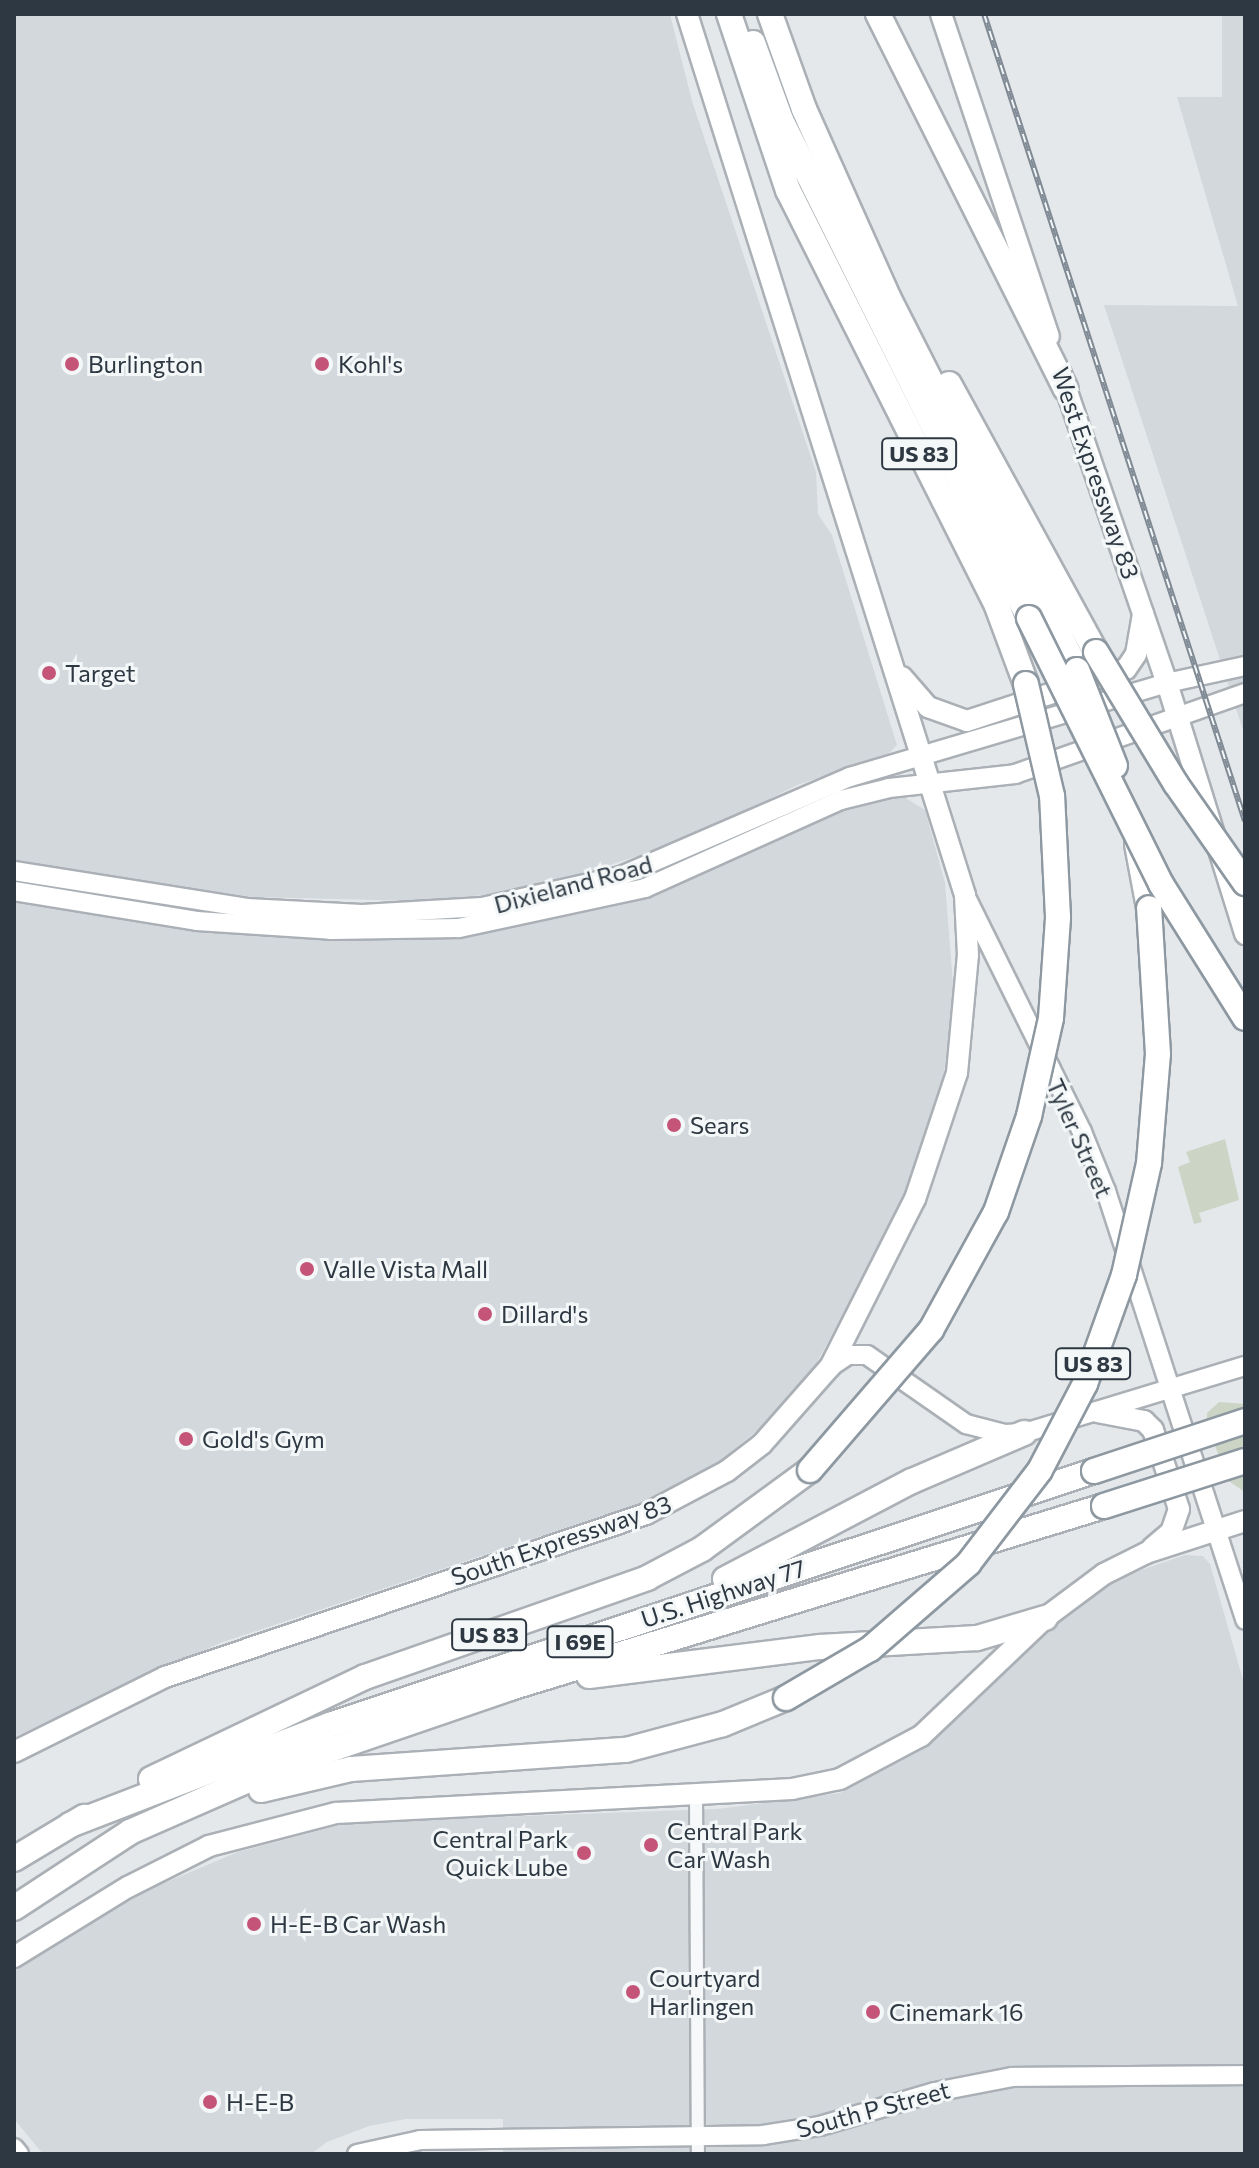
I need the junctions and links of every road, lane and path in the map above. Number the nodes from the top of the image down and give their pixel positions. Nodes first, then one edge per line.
1 (687, 14) edge
2 (729, 14) edge
3 (744, 14) edge
4 (770, 14) edge
5 (878, 14) edge
6 (941, 14) edge
7 (804, 109) junction
8 (1066, 389) junction
9 (1143, 614) junction
10 (1245, 666) edge
11 (894, 668) junction
12 (1167, 683) junction
13 (1245, 693) edge
14 (1177, 717) junction
15 (924, 756) junction
16 (933, 784) junction
17 (14, 871) edge
18 (1245, 883) edge
19 (14, 891) edge
20 (965, 895) junction
21 (1245, 934) edge
22 (1245, 1018) edge
23 (1245, 1366) edge
24 (830, 1367) junction
25 (1169, 1392) junction
26 (1097, 1412) junction
27 (1245, 1421) edge
28 (1024, 1433) junction
29 (1245, 1461) edge
30 (1245, 1521) edge
31 (1217, 1531) junction
32 (1146, 1553) junction
33 (1045, 1618) junction
34 (1245, 1620) edge
35 (626, 1625) junction
36 (507, 1689) junction
37 (14, 1752) edge
38 (696, 1793) junction
39 (70, 1825) junction
40 (130, 1832) junction
41 (14, 1859) edge
42 (14, 1908) edge
43 (50, 1932) junction
44 (14, 1945) edge
45 (14, 1957) edge
46 (1245, 2075) edge
47 (698, 2146) edge
48 (14, 2148) edge
49 (19, 2154) edge
50 (357, 2154) edge

1 - 11 main road
2 - 39 highway, US 83, bridge
3 - 22 highway, bridge
4 - 7 highway
5 - 8 highway
6 - 8 main road, West Expressway 83
7 - 18 highway, bridge
7 - 40 highway, US 83, bridge
8 - 9 main road, West Expressway 83
9 - 11 main road
9 - 12 main road, West Expressway 83
10 - 12 main road, Dixieland Road
11 - 15 main road
12 - 14 main road, West Expressway 83
12 - 15 main road, Dixieland Road
13 - 14 main road, Dixieland Road
14 - 16 main road, Dixieland Road
14 - 21 main road, West Expressway 83
15 - 16 main road
15 - 17 main road, Dixieland Road
16 - 19 main road, Dixieland Road
16 - 20 main road
20 - 24 main road, South Expressway 83
20 - 25 main road, Tyler Street
23 - 25 main road
24 - 28 main road
24 - 37 main road, South Expressway 83
25 - 26 main road
25 - 31 main road, Tyler Street
26 - 28 main road
26 - 32 main road
27 - 35 highway, U.S. Highway 77 / I 69E, bridge
28 - 35 highway
29 - 36 highway, U.S. Highway 77 / I 69E, bridge
30 - 31 main road
31 - 32 main road
31 - 34 main road, Tyler Street
32 - 33 main road
33 - 36 highway
33 - 38 main road
35 - 39 highway, U.S. Highway 77 / I 69E
36 - 40 highway, U.S. Highway 77 / I 69E
38 - 43 main road
38 - 47 street
39 - 41 highway, I 69E
40 - 42 highway, I 69E
43 - 44 main road
43 - 45 main road
46 - 47 main road, South P Street
47 - 50 main road, South P Street
48 - 49 main road

